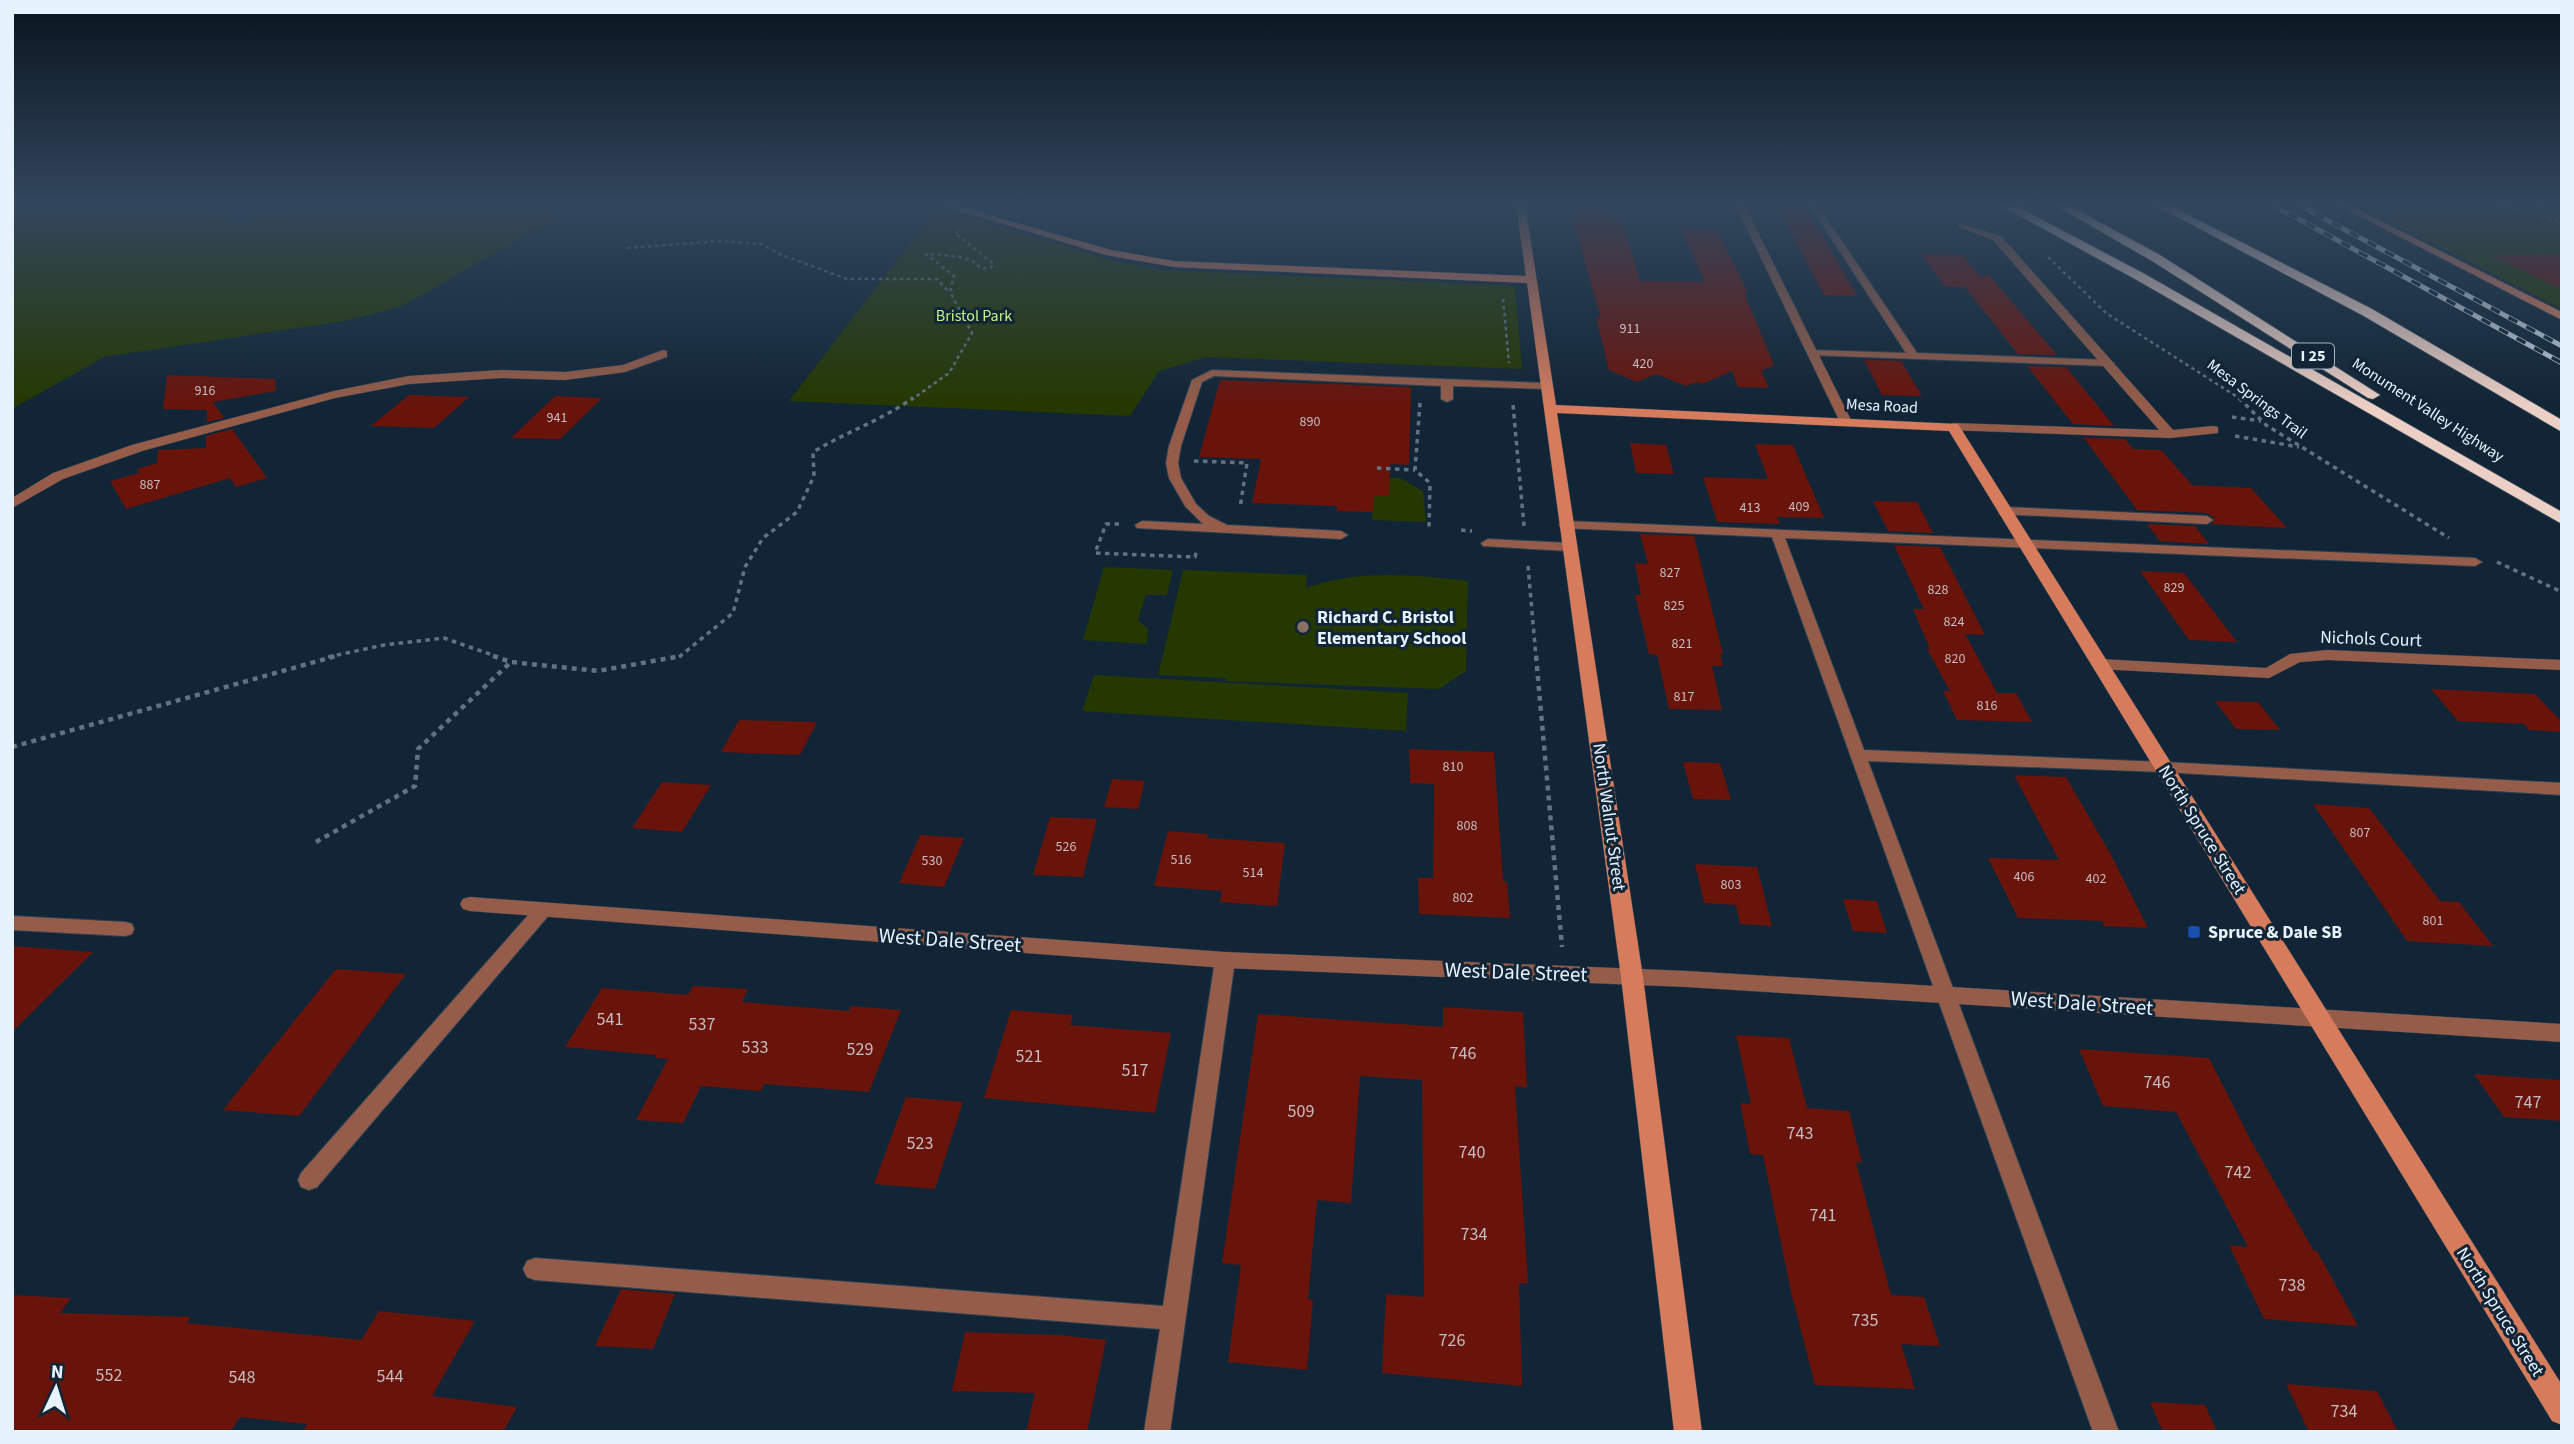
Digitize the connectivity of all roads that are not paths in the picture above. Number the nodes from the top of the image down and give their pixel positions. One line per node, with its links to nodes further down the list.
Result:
1 (1340, 271): 11 (main road)
2 (1532, 271): 11 (main road, North Walnut Street)
3 (1772, 271): 14 (street)
4 (1857, 271): 16 (lane)
5 (2027, 271): 17 (street)
6 (2129, 271): 29 (highway)
7 (2177, 271): 29 (highway, Monument Valley Highway / I 25)
8 (2289, 271): 12 (highway)
9 (2300, 271): 12 (highway)
10 (2472, 271): 13 (main road)
11 (1533, 280): 19 (main road, North Walnut Street)
12 (2367, 312): 24 (highway)
13 (2562, 317)
14 (1812, 353): 16 (lane); 22 (street)
15 (663, 354): 27 (street)
16 (1913, 356): 17 (lane)
17 (2109, 363): 26 (street)
18 (1447, 383): 19 (lane); 20 (lane); 33 (lane)
19 (1546, 386): 21 (main road, North Walnut Street)
20 (1447, 399)
21 (1550, 409): 22 (main road, Mesa Road); 31 (main road, North Walnut Street)
22 (1846, 422): 23 (main road, Mesa Road)
23 (1953, 426): 26 (street, Mesa Road); 28 (main road, North Spruce Street)
24 (2562, 427)
25 (2213, 430): 26 (street, Mesa Road)
26 (2170, 434)
27 (12, 504)
28 (2004, 511): 30 (lane); 37 (main road, North Spruce Street)
29 (2562, 518)
30 (2207, 520)
31 (1566, 524): 34 (lane); 38 (main road, North Walnut Street)
32 (1142, 525): 33 (lane)
33 (1224, 528): 35 (lane)
34 (1777, 533): 37 (lane); 42 (lane)
35 (1341, 535)
36 (1488, 543): 38 (lane)
37 (2024, 543): 39 (lane); 40 (main road, North Spruce Street)
38 (1569, 547): 50 (main road, North Walnut Street)
39 (2482, 560)
40 (2099, 664): 41 (street, Nichols Court); 43 (main road, North Spruce Street)
41 (2562, 665)
42 (1860, 755): 43 (lane); 51 (lane)
43 (2163, 767): 44 (lane); 52 (main road, North Spruce Street)
44 (2562, 789)
45 (470, 904): 46 (street, West Dale Street)
46 (542, 910): 49 (street, West Dale Street); 54 (lane)
47 (12, 923): 48 (lane)
48 (125, 929)
49 (1225, 960): 50 (street, West Dale Street); 56 (lane)
50 (1632, 976): 51 (street, West Dale Street); 59 (main road, North Walnut Street)
51 (1945, 994): 52 (street, West Dale Street); 60 (lane)
52 (2319, 1019): 53 (street, West Dale Street); 57 (main road, North Spruce Street)
53 (2562, 1032)
54 (309, 1180)
55 (535, 1269): 56 (lane)
56 (1173, 1318): 58 (lane)
57 (2562, 1411)
58 (1157, 1432)
59 (1688, 1432)
60 (2106, 1432)

